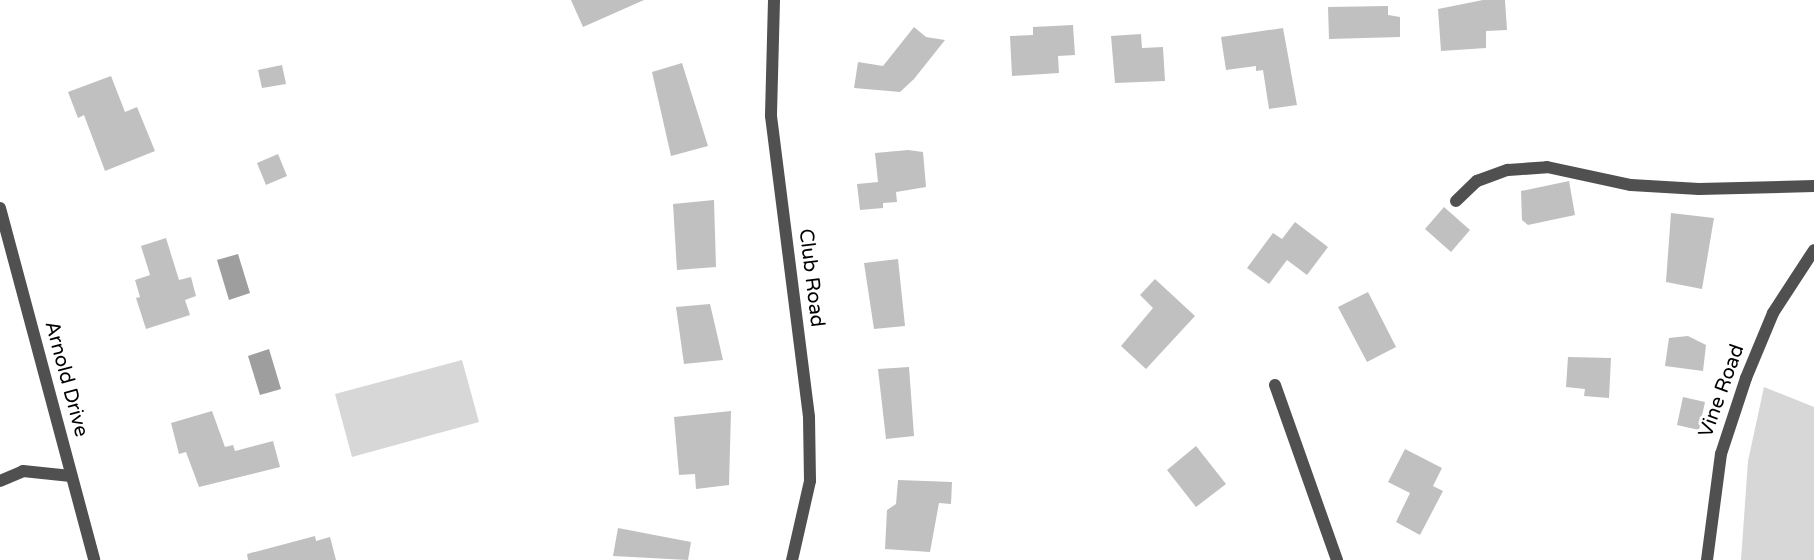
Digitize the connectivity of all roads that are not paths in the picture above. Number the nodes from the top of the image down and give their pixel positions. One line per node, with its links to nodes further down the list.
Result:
1 (778, 1): 10 (street, Club Road)
2 (1814, 186): 3 (street)
3 (1456, 201)
4 (0, 208): 7 (street, Arnold Drive)
5 (1814, 250): 12 (street, Vine Road)
6 (1275, 385): 11 (street)
7 (71, 476): 8 (street); 9 (street, Arnold Drive)
8 (0, 481)
9 (94, 560)
10 (792, 560)
11 (1337, 560)
12 (1707, 560)

